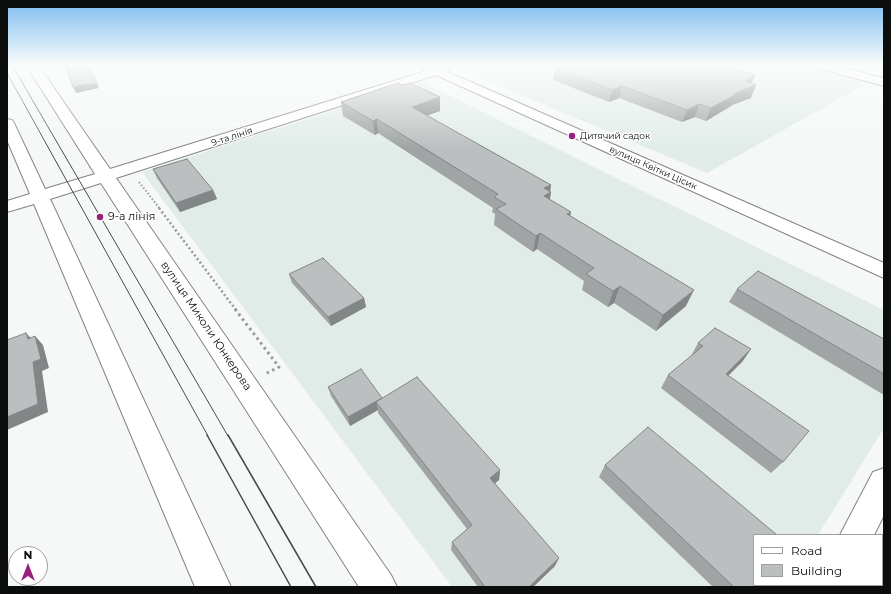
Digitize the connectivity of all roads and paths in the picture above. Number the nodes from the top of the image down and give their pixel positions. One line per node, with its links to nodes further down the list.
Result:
1 (50, 93): 6 (street, вулиця Миколи Юнкерова)
2 (357, 93): 5 (street, 9-та лінія)
3 (485, 93): 9 (street, вулиця Квітки Цісик)
4 (7, 123): 7 (street)
5 (130, 169): 6 (street, 9-та лінія); 10 (path)
6 (106, 177): 7 (street, 9-та лінія); 10 (street, вулиця Миколи Юнкерова)
7 (40, 197): 8 (street, 9-та лінія); 13 (street)
8 (7, 207)
9 (884, 271)
10 (245, 384): 14 (street, вулиця Миколи Юнкерова)
11 (884, 483): 12 (street)
12 (857, 534)
13 (213, 587)
14 (379, 587)

